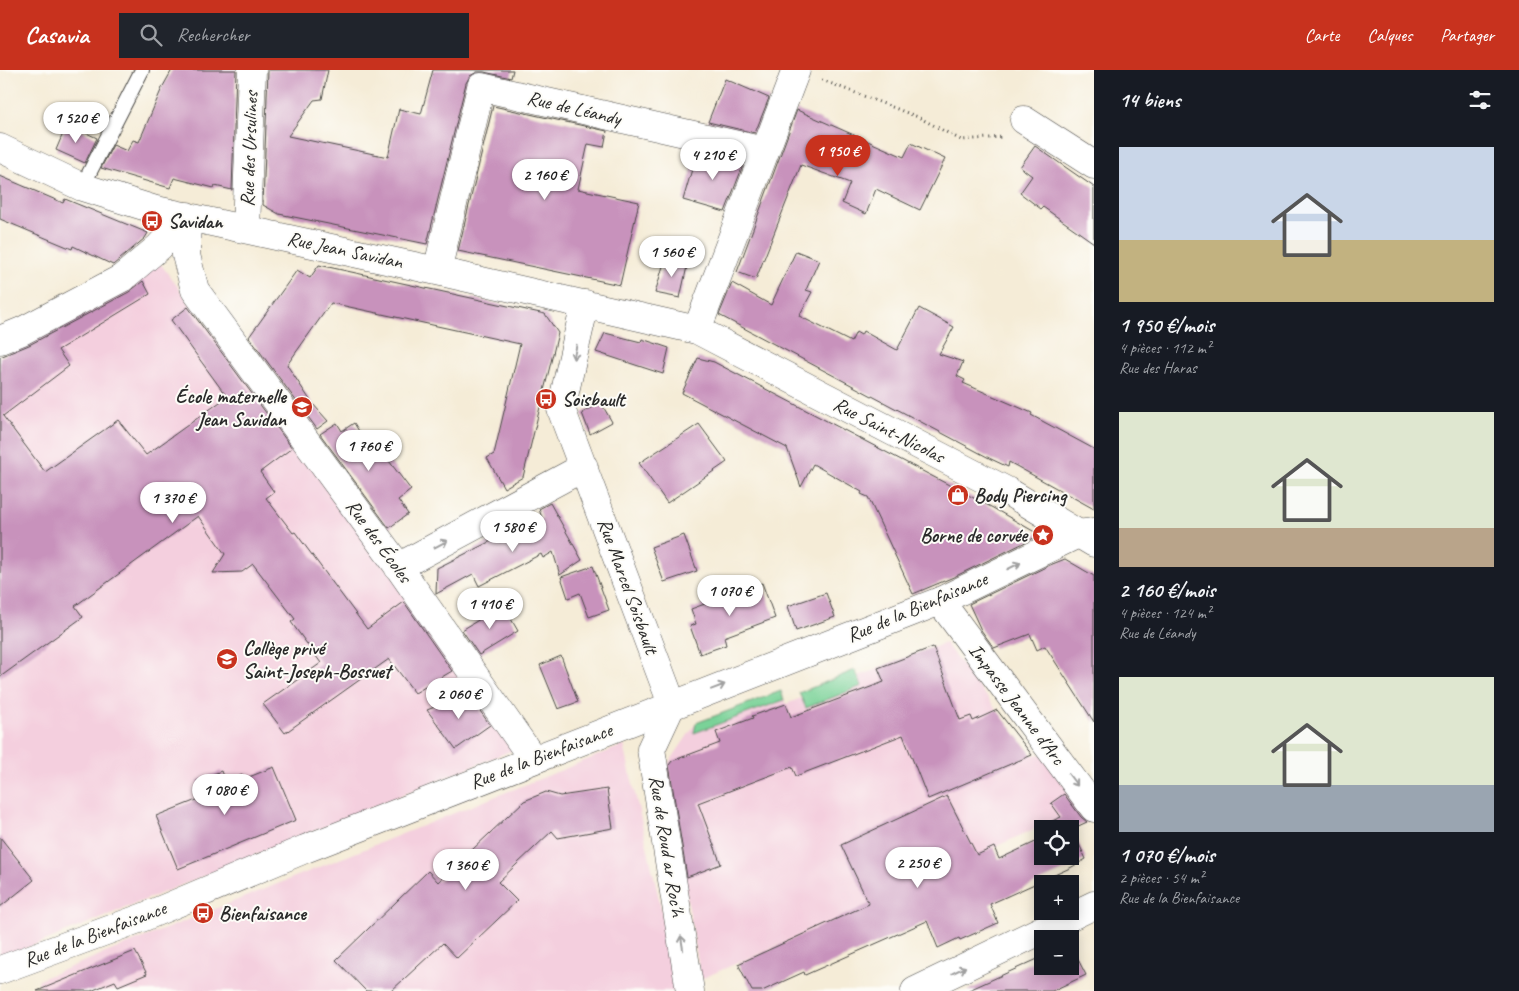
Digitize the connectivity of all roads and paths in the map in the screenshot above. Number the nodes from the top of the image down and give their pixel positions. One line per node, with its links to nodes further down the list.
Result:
1 (142, 70): 8 (lane)
2 (252, 70): 10 (street, Rue des Ursulines)
3 (796, 70): 4 (path); 6 (street)
4 (1035, 127): 7 (street)
5 (0, 148): 8 (street, Rue Jean Savidan)
6 (764, 151): 11 (street, Rue de Léandy); 13 (street)
7 (1094, 165)
8 (82, 187): 9 (street, Rue Jean Savidan)
9 (186, 216): 10 (street, Rue Jean Savidan); 14 (street); 17 (street, Rue des Écoles)
10 (246, 229): 11 (street, Rue Jean Savidan)
11 (437, 270): 12 (street, Rue Jean Savidan)
12 (585, 304): 13 (street, Rue Jean Savidan); 15 (street, Rue Marcel Soisbault, one-way to 15)
13 (697, 330): 16 (street, Rue Saint-Nicolas)
14 (0, 340)
15 (584, 467): 17 (street, one-way to 15); 19 (street, Rue Marcel Soisbault)
16 (1089, 537): 18 (street, Rue de la Bienfaisance, one-way to 16)
17 (398, 567): 20 (street, Rue des Écoles)
18 (940, 601): 19 (street, Rue de la Bienfaisance, one-way to 18); 21 (street, Impasse Jeanne d'Arc, one-way to 21)
19 (672, 704): 20 (street, Rue de la Bienfaisance); 24 (street, Rue de Roud ar Roc'h, one-way to 19)
20 (533, 759): 23 (street, Rue de la Bienfaisance)
21 (1094, 808)
22 (1094, 905): 25 (street, one-way to 22)
23 (0, 970)
24 (690, 991)
25 (915, 991)

